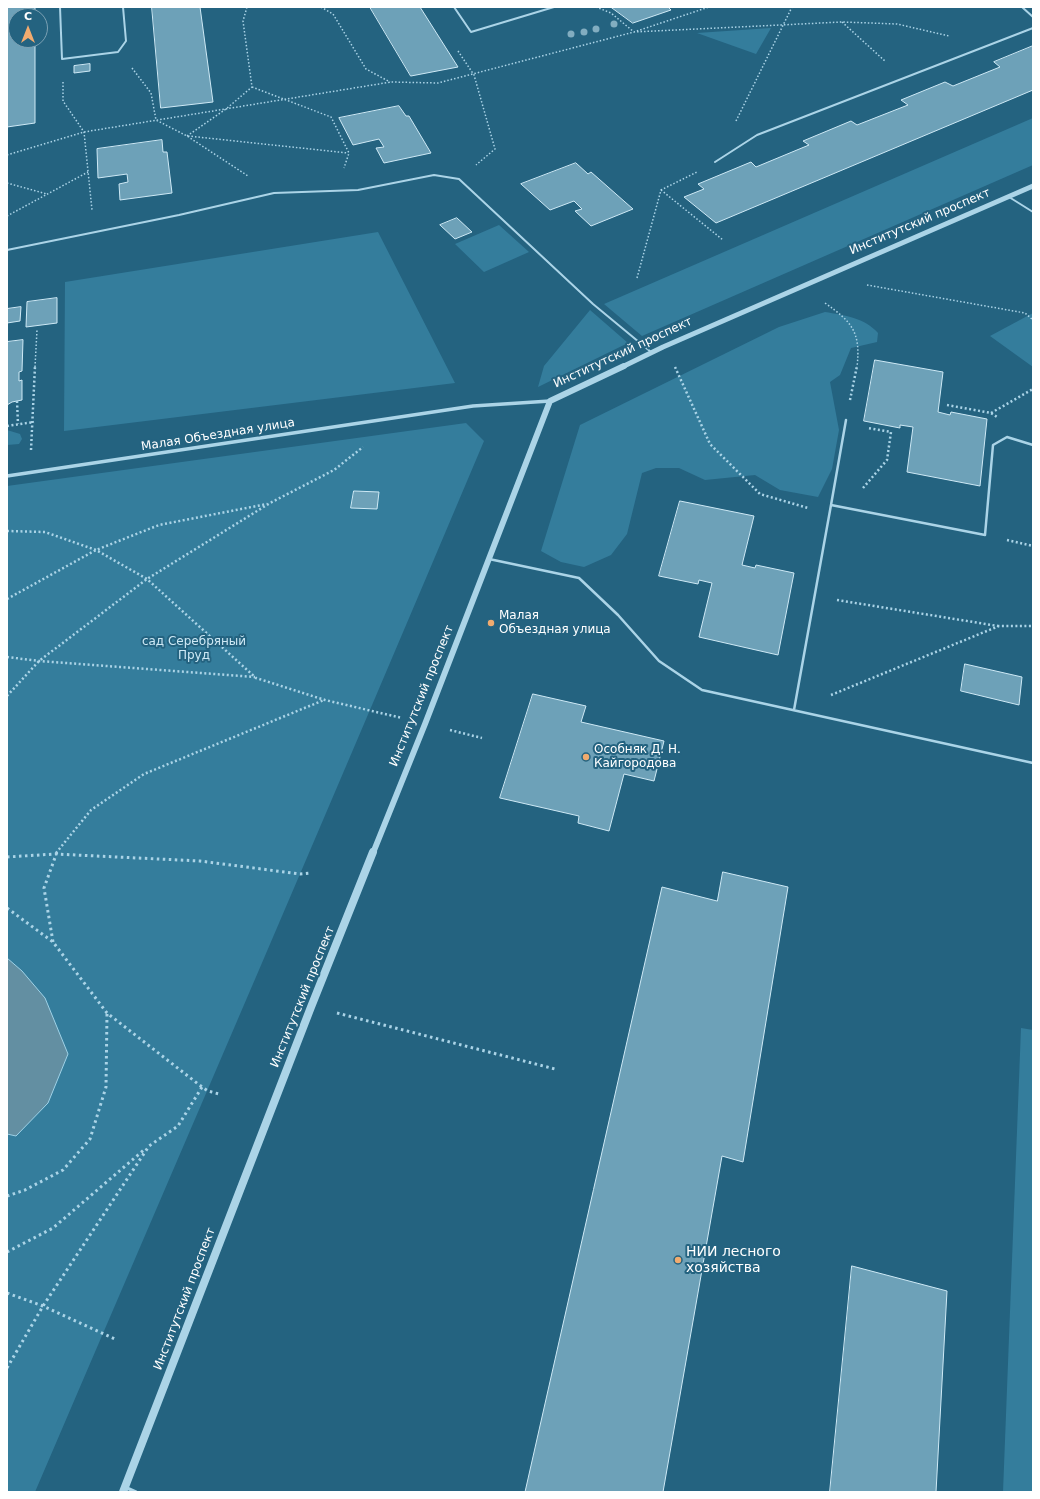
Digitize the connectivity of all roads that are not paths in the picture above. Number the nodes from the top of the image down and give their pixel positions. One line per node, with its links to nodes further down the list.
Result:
1 (60, 7): 2 (lane)
2 (123, 7)
3 (454, 7): 4 (lane)
4 (554, 7)
5 (1022, 7): 6 (lane)
6 (1033, 17)
7 (1033, 28): 8 (lane)
8 (715, 162)
9 (1033, 186): 10 (street, Институтский проспект)
10 (1009, 197): 11 (lane); 13 (street, Институтский проспект)
11 (1033, 212)
12 (7, 250): 13 (lane)
13 (651, 352): 14 (street, Институтский проспект)
14 (550, 401): 17 (street, Малая Объездная улица); 19 (street, Институтский проспект)
15 (846, 420): 18 (lane)
16 (1033, 446): 18 (lane)
17 (7, 476)
18 (831, 505): 20 (lane)
19 (489, 559): 20 (lane); 22 (street, Институтский проспект)
20 (794, 710): 21 (lane)
21 (1033, 763)
22 (124, 1490): 23 (lane)
23 (136, 1492)

